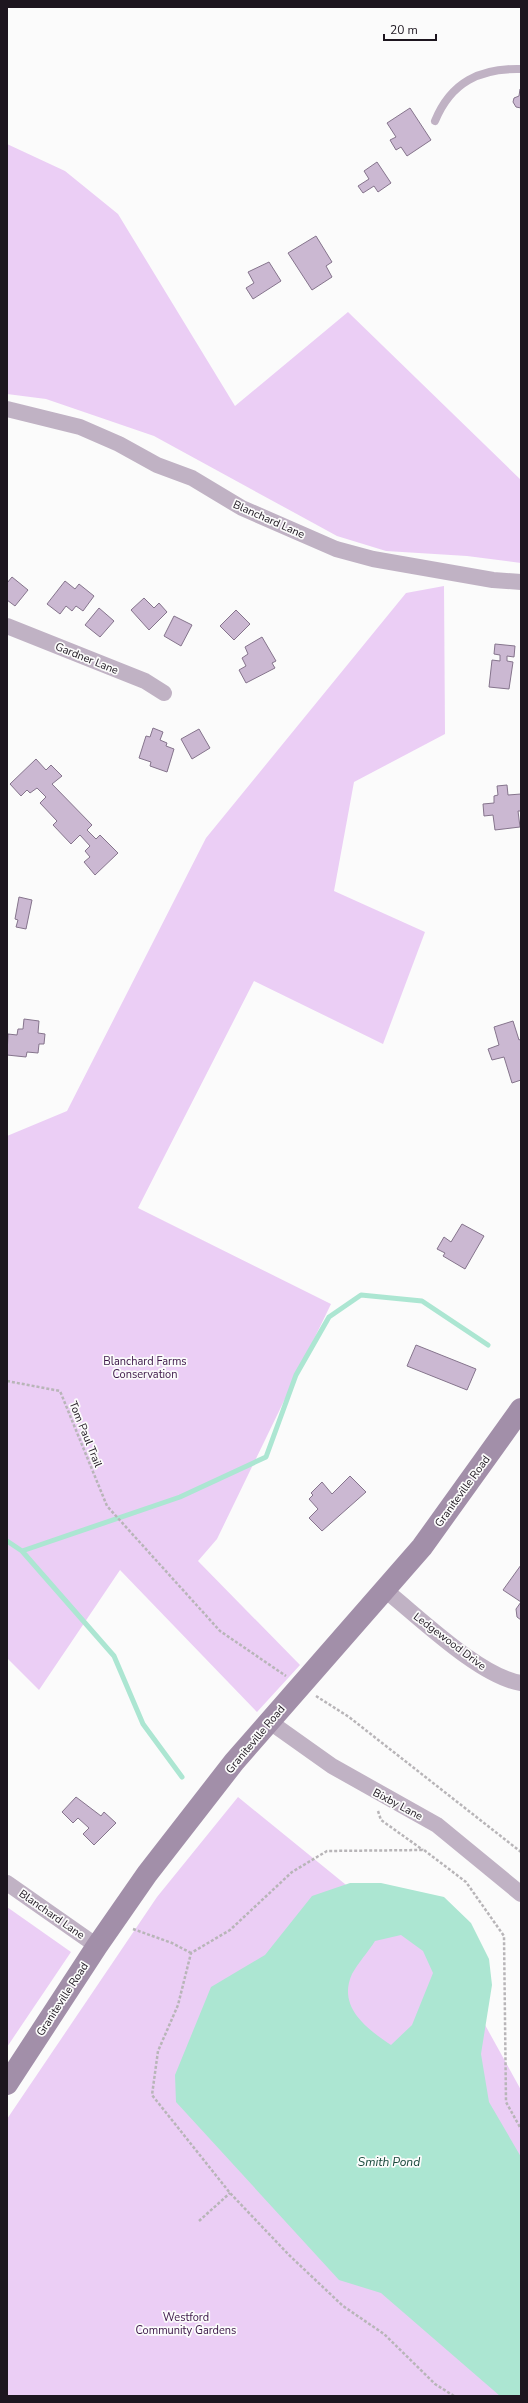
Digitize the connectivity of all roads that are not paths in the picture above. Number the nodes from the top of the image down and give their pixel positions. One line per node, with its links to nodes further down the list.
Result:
1 (521, 69): 2 (lane)
2 (435, 121)
3 (7, 409): 4 (street, Blanchard Lane)
4 (521, 582)
5 (7, 626): 6 (street, Gardner Lane)
6 (164, 693)
7 (521, 1409): 8 (main road, Graniteville Road)
8 (385, 1590): 9 (street, Ledgewood Drive); 10 (main road, Graniteville Road)
9 (521, 1683)
10 (270, 1722): 12 (street, Bixby Lane); 13 (main road, Graniteville Road)
11 (7, 1883): 13 (street, Blanchard Lane)
12 (521, 1894)
13 (97, 1946): 14 (main road, Graniteville Road)
14 (7, 2084)

